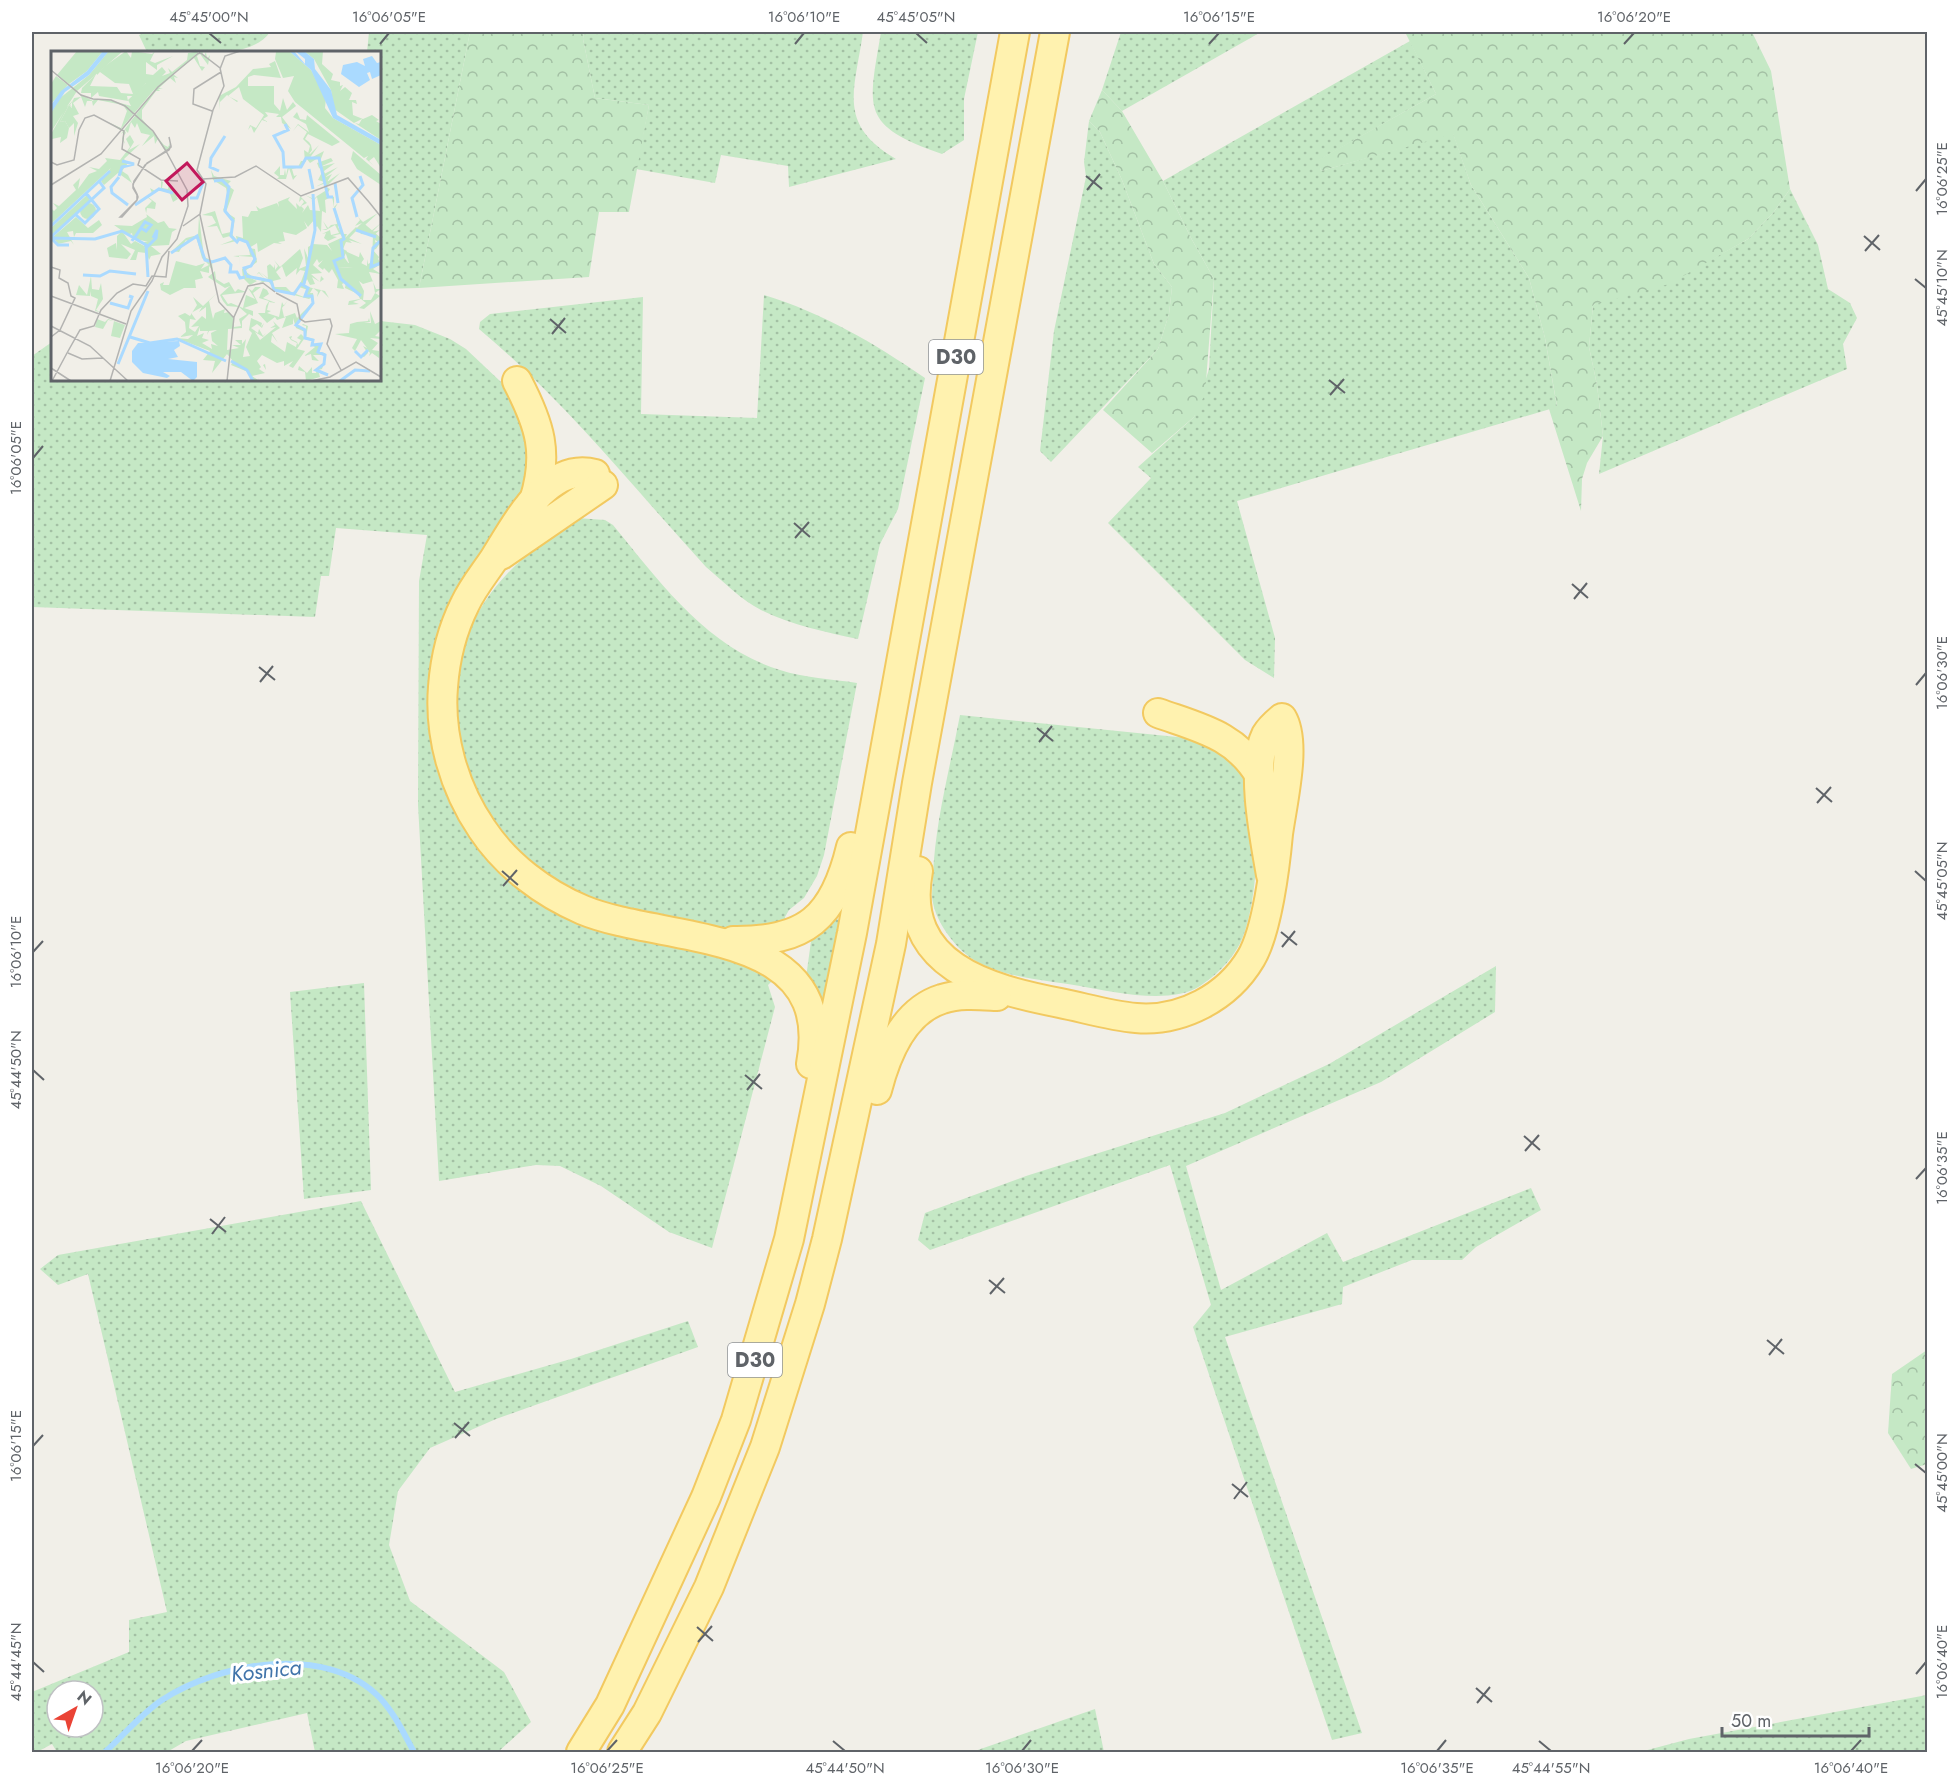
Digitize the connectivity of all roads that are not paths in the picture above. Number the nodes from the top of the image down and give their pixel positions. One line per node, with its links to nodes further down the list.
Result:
1 (1015, 32): 9 (main road, D30)
2 (1054, 32): 8 (main road, D30)
3 (517, 381): 4 (main road)
4 (534, 501): 5 (main road); 5 (main road)
5 (494, 559): 11 (main road)
6 (1158, 713): 7 (main road)
7 (1260, 776): 10 (main road); 10 (main road)
8 (918, 783): 12 (main road); 14 (main road, D30)
9 (878, 789): 11 (main road); 13 (main road, D30)
10 (1271, 875): 12 (main road)
11 (722, 941): 13 (main road)
12 (1022, 996): 14 (main road)
13 (810, 1144): 15 (main road, D30)
14 (844, 1162): 16 (main road, D30)
15 (581, 1752)
16 (622, 1752)

